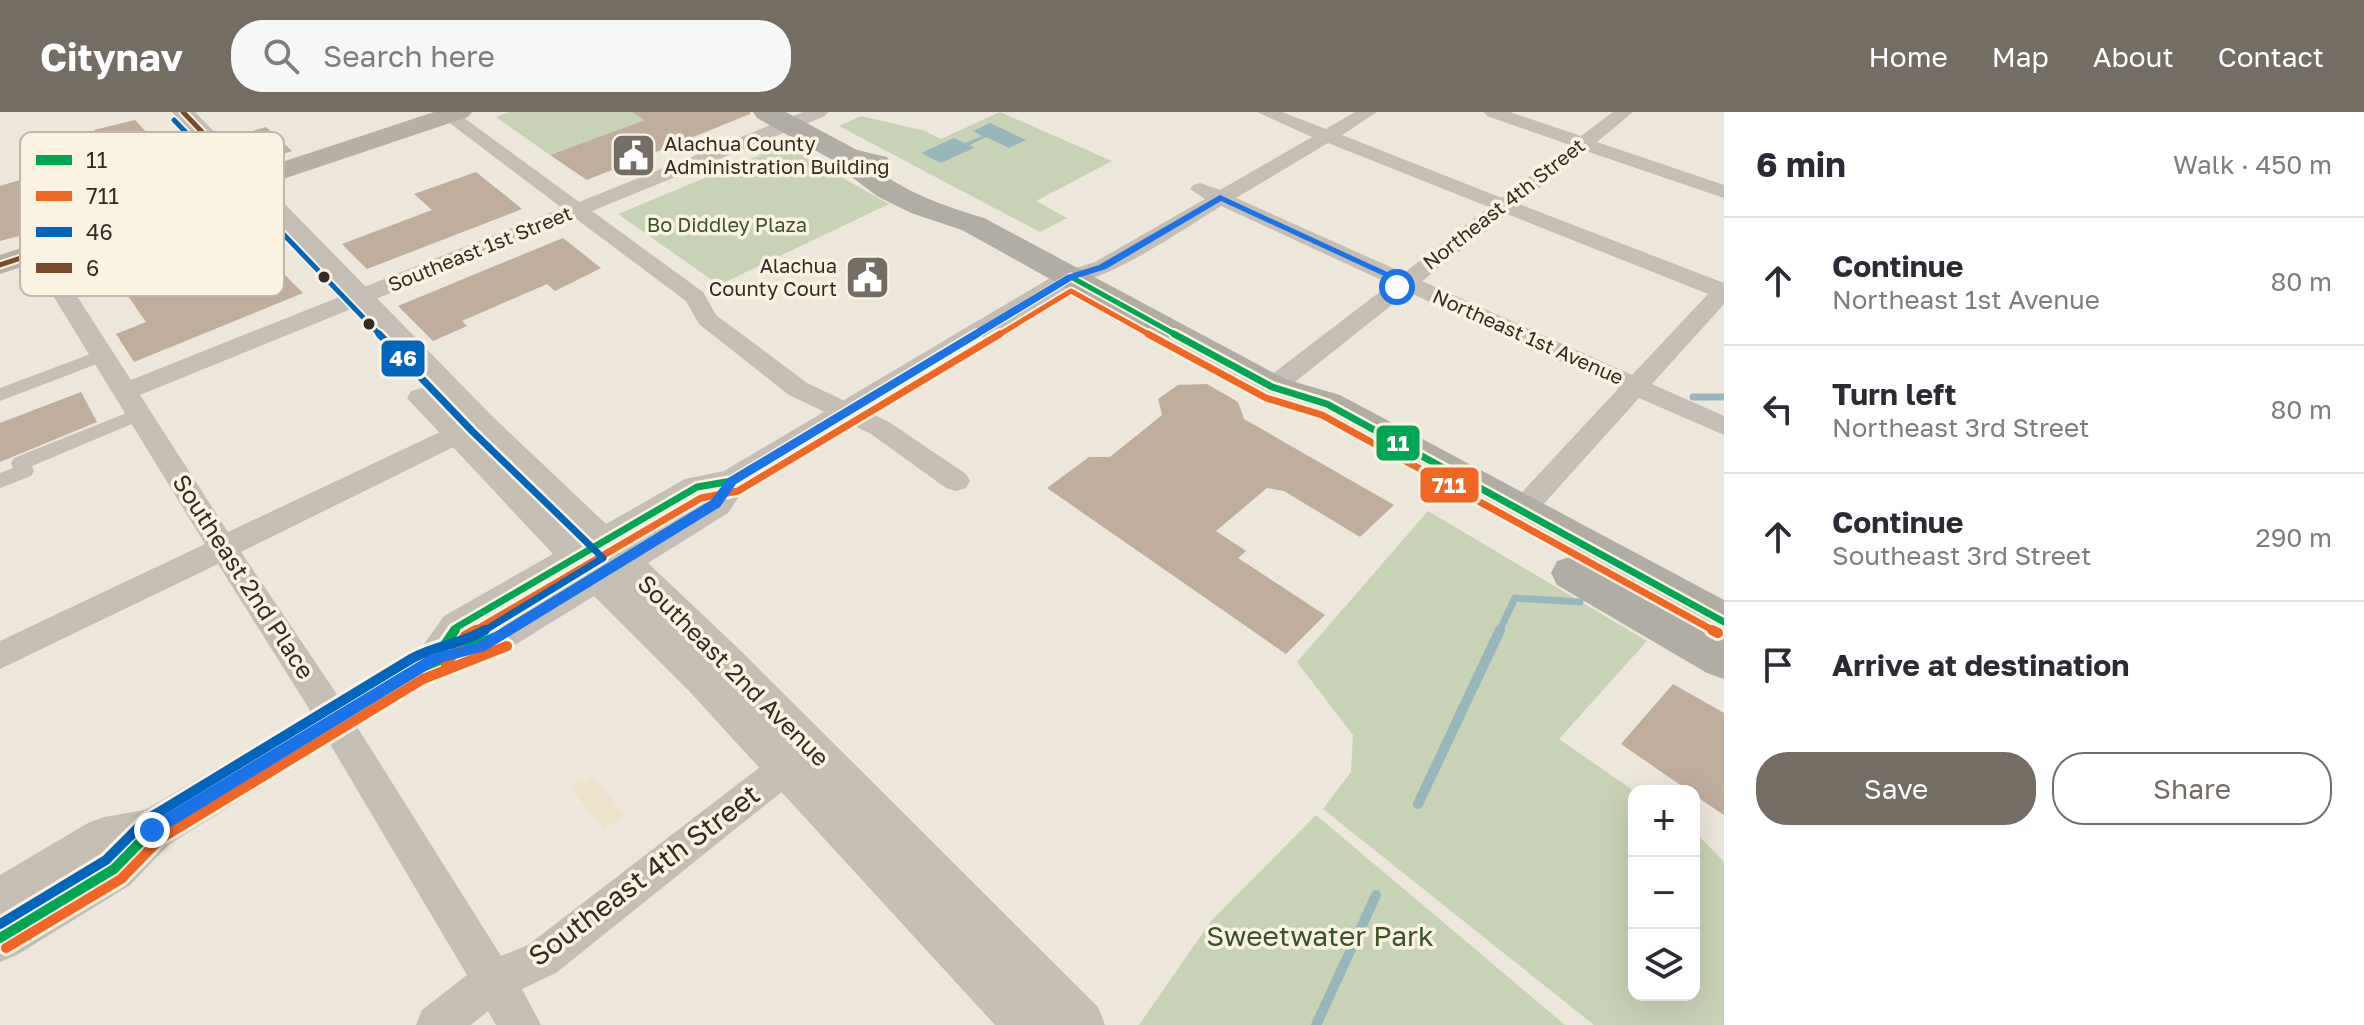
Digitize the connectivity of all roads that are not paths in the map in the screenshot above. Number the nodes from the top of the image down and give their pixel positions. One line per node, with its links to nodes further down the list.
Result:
1 (157, 112): 11 (street)
2 (183, 112): 12 (street)
3 (819, 112): 10 (street, Southeast 1st Street)
4 (1246, 112): 13 (street)
5 (1266, 112): 13 (street)
6 (1368, 112): 13 (street)
7 (1493, 112): 14 (street)
8 (1624, 112): 14 (street, Northeast 4th Street)
9 (451, 113): 15 (main road); 19 (street)
10 (777, 118): 19 (street, Southeast 1st Street); 23 (main road)
11 (180, 132)
12 (199, 132)
13 (1318, 136): 17 (street); 18 (street)
14 (1583, 143): 16 (street); 18 (street, Northeast 4th Street)
15 (284, 170)
16 (1724, 192)
17 (1210, 194): 23 (street); 24 (street, Northeast 1st Avenue)
18 (1503, 206): 24 (street, Northeast 4th Street); 25 (street)
19 (576, 210): 27 (street, Southeast 1st Street); 33 (street)
20 (284, 233): 27 (street)
21 (20, 259): 22 (main road)
22 (0, 265)
23 (1071, 277): 30 (main road); 33 (street)
24 (1404, 282): 29 (street, Northeast 1st Avenue); 30 (street, Northeast 4th Street)
25 (1723, 291): 29 (street)
26 (66, 296): 28 (street, Southeast 2nd Place)
27 (348, 302): 32 (street, Southeast 1st Street); 35 (street)
28 (104, 355): 31 (street); 32 (street, Southeast 2nd Place)
29 (1634, 385): 34 (street, Northeast 1st Avenue); 38 (street)
30 (1272, 387): 38 (main road); 41 (main road)
31 (0, 395)
32 (133, 402): 36 (street); 39 (street, Southeast 2nd Place)
33 (847, 413): 37 (street); 40 (street)
34 (1724, 426)
35 (469, 429): 39 (street); 40 (street, Southeast 2nd Avenue)
36 (0, 481)
37 (956, 481)
38 (1522, 510): 41 (main road)
39 (223, 548): 42 (street); 43 (street, Southeast 2nd Place)
40 (600, 558): 43 (street); 44 (street, Southeast 2nd Avenue)
41 (1717, 630)
42 (0, 656)
43 (334, 720): 45 (street); 48 (street, Southeast 2nd Place)
44 (798, 758): 48 (street, Southeast 4th Street); 49 (street, Southeast 2nd Avenue)
45 (152, 830): 46 (street); 47 (street)
46 (0, 901)
47 (0, 938)
48 (493, 981): 50 (street, Southeast 4th Street); 51 (street, Southeast 2nd Place)
49 (1017, 991): 52 (street, Southeast 2nd Avenue)
50 (437, 1025)
51 (520, 1025)
52 (1080, 1025)

